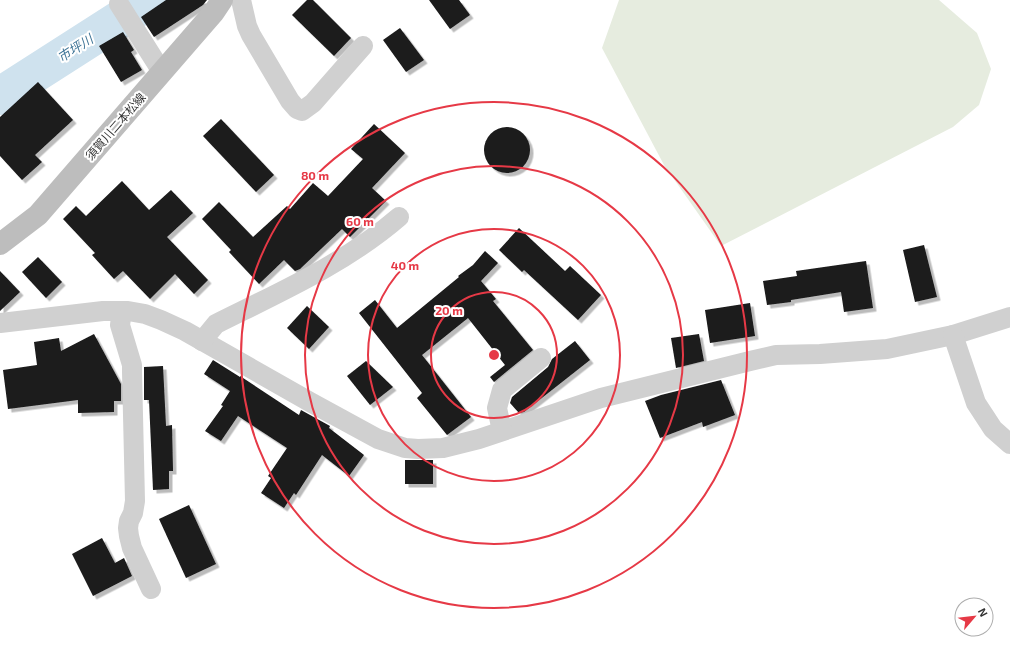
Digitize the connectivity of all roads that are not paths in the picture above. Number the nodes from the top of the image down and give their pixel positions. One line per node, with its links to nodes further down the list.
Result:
1 (222, 0): 5 (main road, 須賀川二本松線)
2 (241, 0): 4 (street)
3 (119, 4): 5 (street)
4 (363, 46)
5 (162, 72): 7 (main road, 須賀川二本松線)
6 (399, 217): 12 (street)
7 (0, 243)
8 (122, 311): 10 (street); 12 (street); 16 (street)
9 (1010, 316): 11 (street)
10 (0, 323)
11 (953, 335): 14 (street); 15 (street)
12 (202, 341): 14 (street)
13 (541, 358): 14 (street)
14 (502, 431)
15 (1010, 444)
16 (151, 589)

